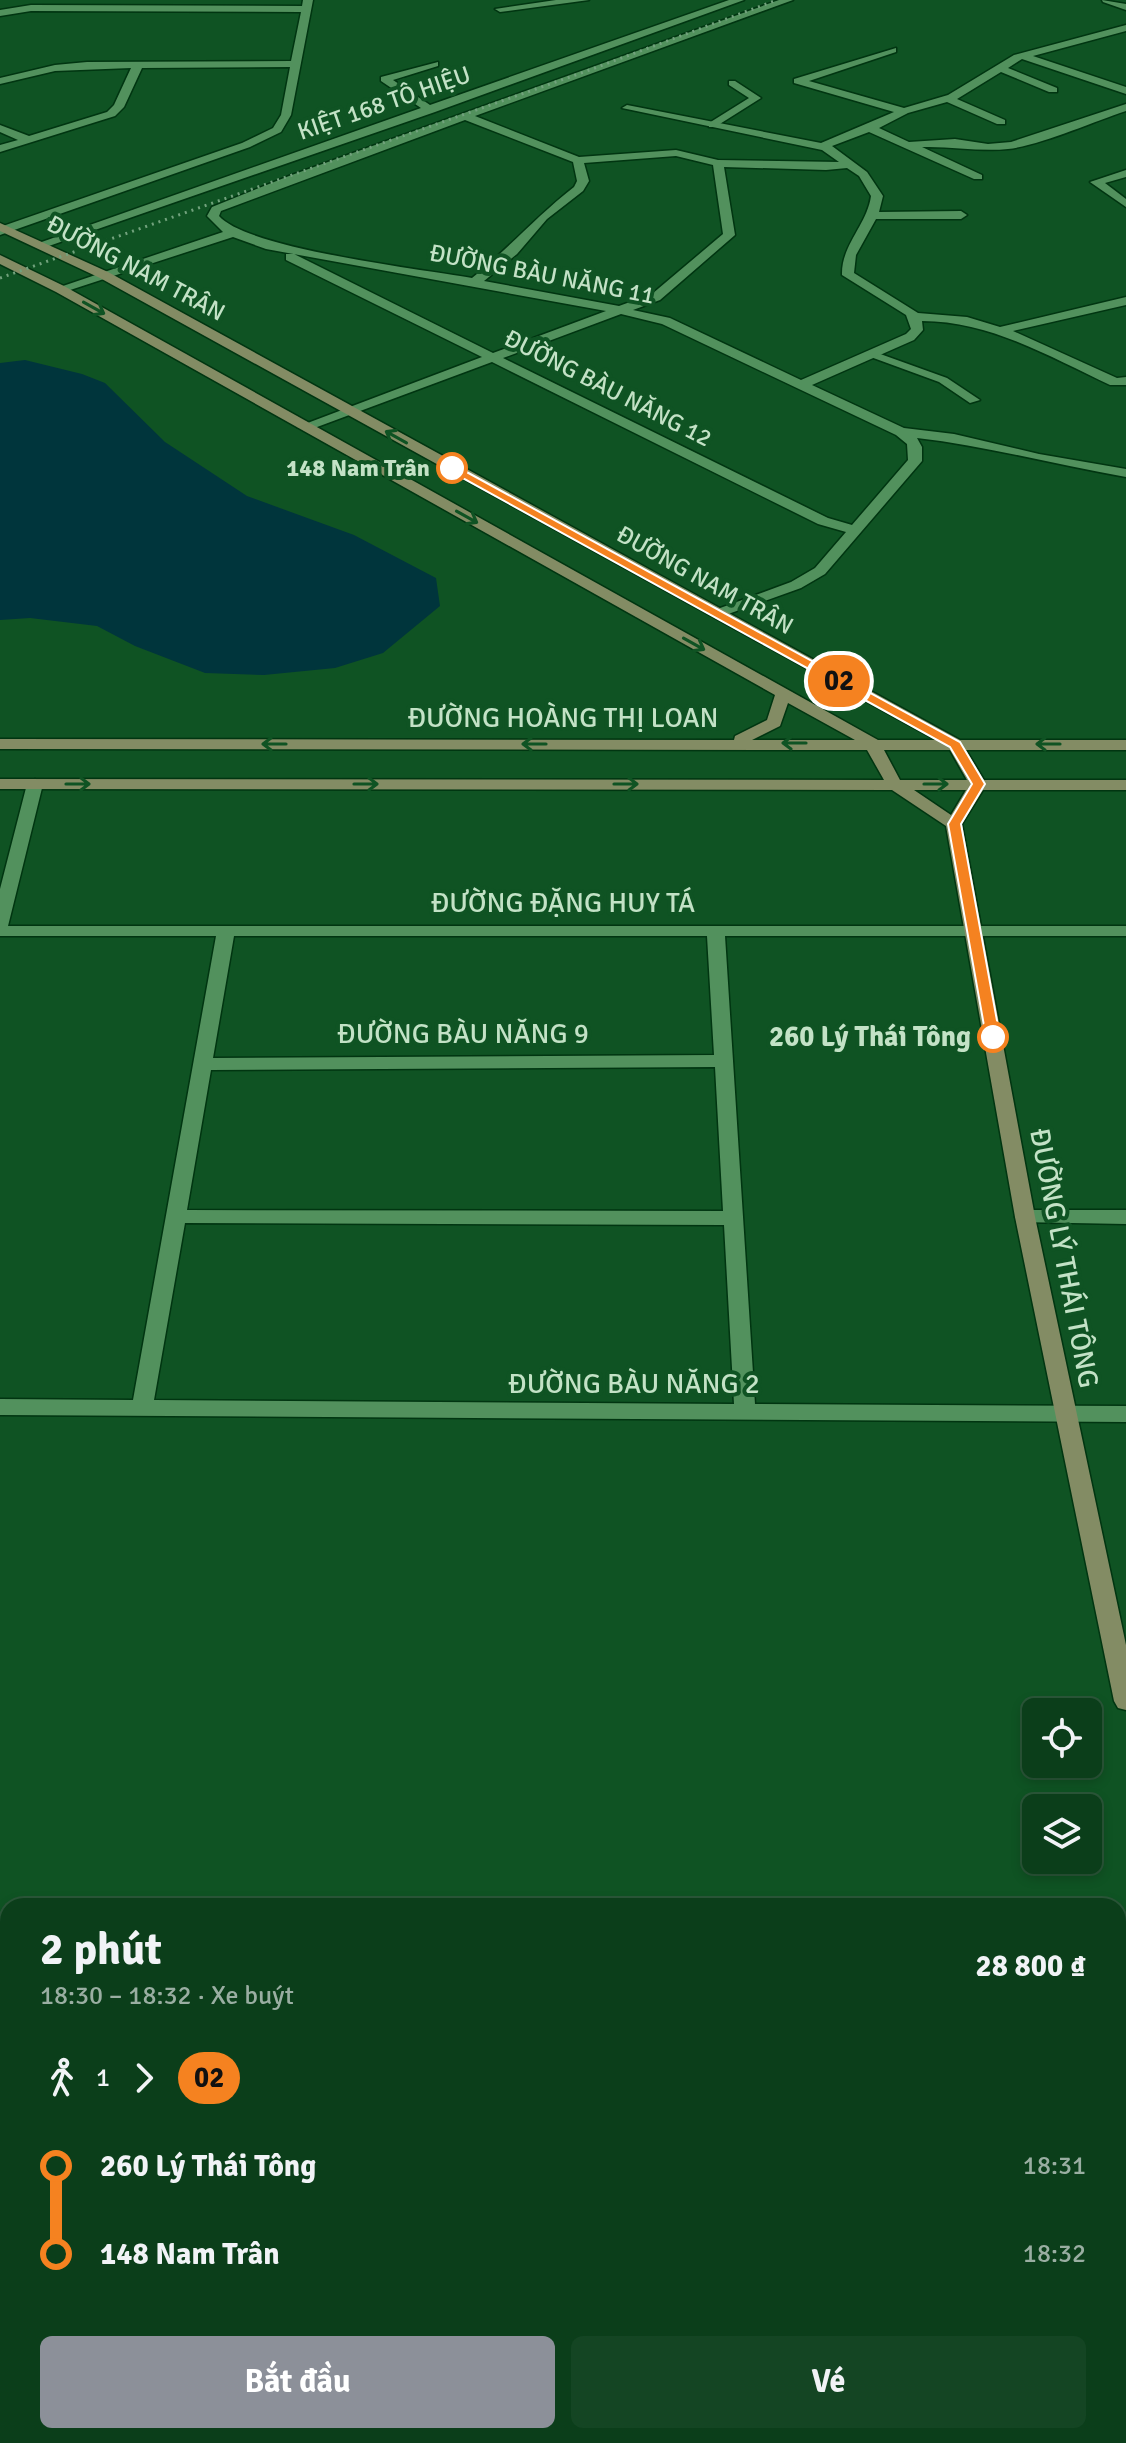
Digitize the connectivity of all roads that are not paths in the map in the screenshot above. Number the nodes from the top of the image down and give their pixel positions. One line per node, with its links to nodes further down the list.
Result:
1 (584, 0): 7 (street)
2 (736, 0): 24 (street, KIỆT 168 TÔ HIỆU)
3 (788, 0): 26 (street)
4 (1107, 0): 8 (street)
5 (307, 4): 9 (street); 13 (street)
6 (0, 5): 9 (street)
7 (499, 7)
8 (1126, 7)
9 (6, 11)
10 (1126, 28): 12 (street)
11 (892, 50): 25 (street)
12 (1023, 56): 16 (street); 20 (street)
13 (296, 64): 15 (street); 44 (street)
14 (434, 64): 24 (street)
15 (138, 65): 17 (street); 31 (street)
16 (1000, 68): 19 (street); 21 (street)
17 (0, 81)
18 (732, 83): 28 (lane)
19 (1053, 90)
20 (1126, 91)
21 (949, 99): 25 (street); 27 (street)
22 (1126, 107): 32 (street)
23 (627, 108): 28 (street)
24 (431, 110): 46 (street, KIỆT 168 TÔ HIỆU)
25 (904, 111): 30 (street)
26 (467, 117): 36 (street); 45 (street)
27 (1001, 122)
28 (712, 125): 33 (street); 35 (street)
29 (0, 128): 31 (street)
30 (870, 128): 32 (street); 33 (street)
31 (28, 140): 34 (street)
32 (908, 145): 40 (street)
33 (826, 147): 38 (street)
34 (0, 149)
35 (682, 154): 36 (street); 37 (street)
36 (578, 160): 52 (street)
37 (718, 163): 38 (street); 55 (street)
38 (849, 164): 43 (street)
39 (1126, 173): 41 (street)
40 (978, 177)
41 (1126, 204)
42 (961, 215): 43 (street)
43 (872, 216): 56 (street)
44 (1, 229): 46 (street, ĐƯỜNG NAM TRÂN)
45 (235, 232): 47 (street, ĐƯỜNG BÀU NĂNG 11); 50 (street)
46 (42, 244): 50 (street, ĐƯỜNG NAM TRÂN)
47 (266, 245): 49 (street, ĐƯỜNG BÀU NĂNG 11); 51 (street, ĐƯỜNG BÀU NĂNG 12)
48 (0, 259): 53 (street, ĐƯỜNG NAM TRÂN)
49 (378, 265): 51 (street); 52 (street, ĐƯỜNG BÀU NĂNG 11)
50 (104, 275): 53 (street); 63 (street, ĐƯỜNG NAM TRÂN)
51 (342, 282): 59 (street, ĐƯỜNG BÀU NĂNG 12)
52 (474, 283): 55 (street, ĐƯỜNG BÀU NĂNG 11)
53 (60, 289): 64 (street, ĐƯỜNG NAM TRÂN, one-way to 64)
54 (1126, 301): 57 (street)
55 (625, 311): 59 (street); 61 (street, ĐƯỜNG BÀU NĂNG 11)
56 (915, 317): 57 (street); 58 (street)
57 (998, 331): 60 (street)
58 (872, 354): 61 (street); 62 (lane)
59 (496, 357): 63 (street); 67 (street, ĐƯỜNG BÀU NĂNG 12)
60 (1126, 381)
61 (801, 385): 65 (street, ĐƯỜNG BÀU NĂNG 11)
62 (974, 400)
63 (349, 411): 64 (street); 68 (street, ĐƯỜNG NAM TRÂN, one-way to 63)
64 (304, 427): 69 (street, ĐƯỜNG NAM TRÂN, one-way to 69)
65 (901, 432): 66 (street, ĐƯỜNG BÀU NĂNG 11); 67 (street)
66 (1126, 473)
67 (855, 530): 68 (street)
68 (717, 614): 73 (street, ĐƯỜNG NAM TRÂN)
69 (783, 694): 70 (street, ĐƯỜNG NAM TRÂN); 72 (street)
70 (872, 743): 72 (street, ĐƯỜNG HOÀNG THỊ LOAN, one-way to 72); 73 (street, ĐƯỜNG HOÀNG THỊ LOAN); 77 (street)
71 (0, 744): 72 (street, ĐƯỜNG HOÀNG THỊ LOAN, one-way to 71)
72 (728, 744)
73 (955, 744): 74 (street, ĐƯỜNG HOÀNG THỊ LOAN, one-way to 73); 78 (street)
74 (1126, 745)
75 (0, 784): 76 (street)
76 (35, 784): 77 (street, one-way to 77); 81 (street)
77 (894, 784): 78 (street, one-way to 78); 80 (street)
78 (978, 784): 79 (street); 80 (street)
79 (1126, 785)
80 (954, 824): 82 (street, ĐƯỜNG LÝ THÁI TÔNG)
81 (0, 924)
82 (974, 930): 85 (street, ĐƯỜNG ĐẶNG HUY TÁ); 86 (street, ĐƯỜNG ĐẶNG HUY TÁ); 90 (street, ĐƯỜNG LÝ THÁI TÔNG)
83 (0, 931): 84 (street, ĐƯỜNG ĐẶNG HUY TÁ)
84 (226, 931): 85 (street, ĐƯỜNG ĐẶNG HUY TÁ); 88 (street)
85 (716, 931): 87 (street)
86 (1126, 931)
87 (724, 1061): 88 (street, ĐƯỜNG BÀU NĂNG 9); 92 (street)
88 (203, 1064): 89 (street)
89 (176, 1216): 92 (street); 94 (street)
90 (1025, 1217): 91 (street); 96 (street, ĐƯỜNG LÝ THÁI TÔNG)
91 (1126, 1217)
92 (733, 1218): 95 (street)
93 (0, 1407): 94 (street, ĐƯỜNG BÀU NĂNG 2)
94 (142, 1409): 95 (street, ĐƯỜNG BÀU NĂNG 2)
95 (745, 1412): 96 (street, ĐƯỜNG BÀU NĂNG 2)
96 (1067, 1414): 97 (street, ĐƯỜNG BÀU NĂNG 2); 98 (street, ĐƯỜNG LÝ THÁI TÔNG)
97 (1126, 1414)
98 (1118, 1627): 99 (street, ĐƯỜNG LÝ THÁI TÔNG)
99 (1126, 1701)

